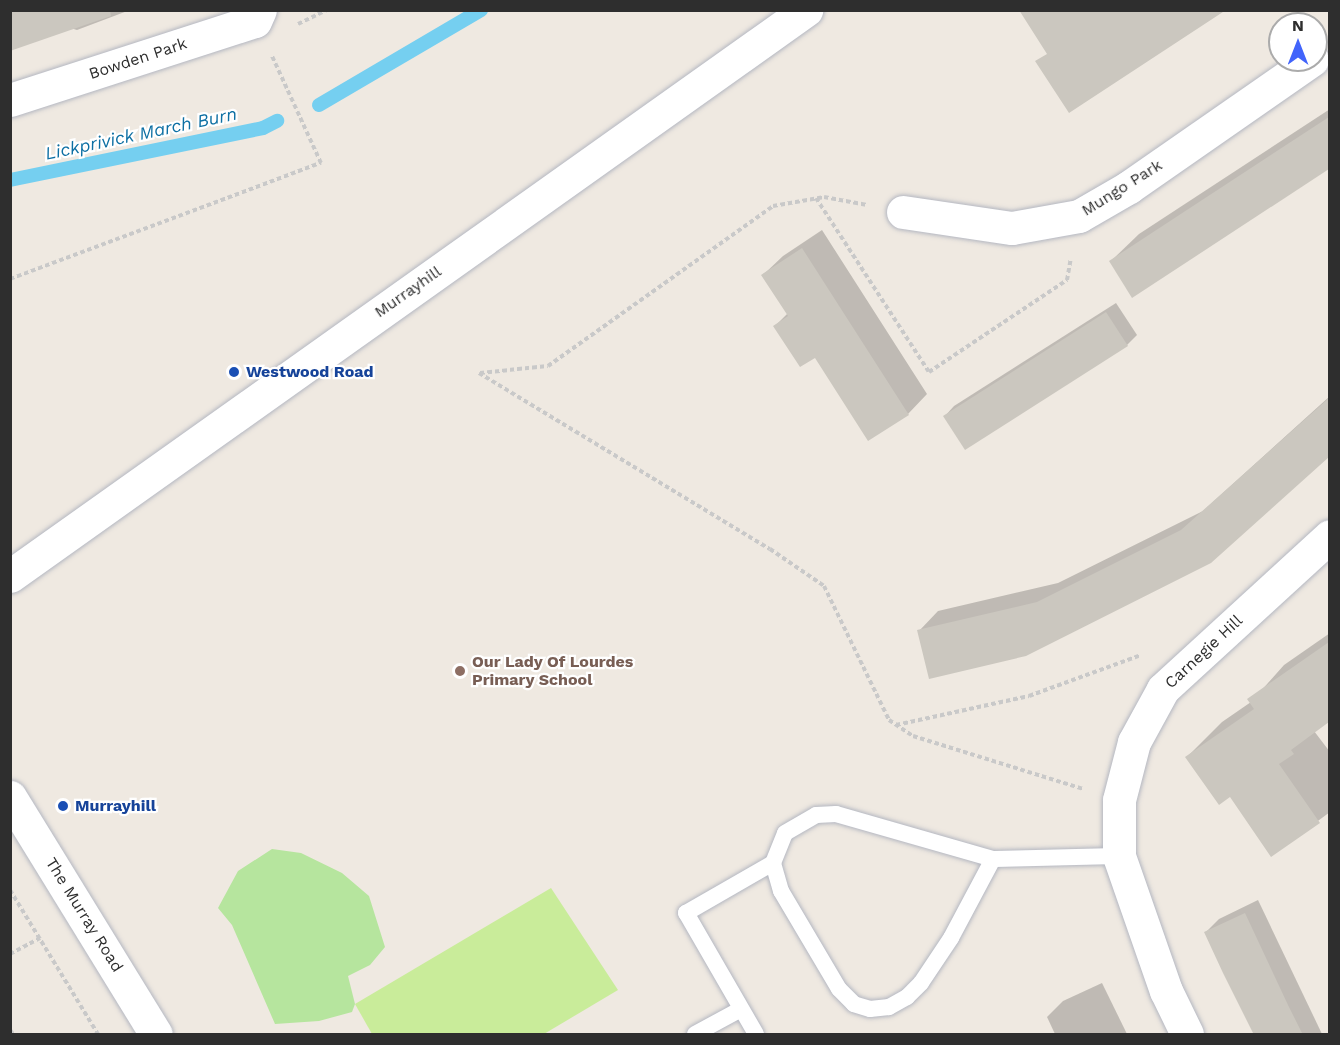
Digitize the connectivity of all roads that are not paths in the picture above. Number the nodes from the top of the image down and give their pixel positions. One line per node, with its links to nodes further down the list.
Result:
1 (806, 10): 7 (street, Murrayhill)
2 (258, 16): 4 (street, Bowden Park)
3 (1295, 72): 5 (street, Mungo Park)
4 (10, 100)
5 (903, 212)
6 (1329, 536): 9 (street, Carnegie Hill)
7 (10, 576)
8 (10, 797): 13 (street, The Murray Road)
9 (1119, 856): 10 (lane); 16 (street, Carnegie Hill)
10 (993, 859): 11 (lane); 11 (lane)
11 (773, 863): 12 (lane)
12 (741, 1009): 14 (lane); 15 (lane)
13 (156, 1035)
14 (695, 1035)
15 (756, 1035)
16 (1187, 1035)

